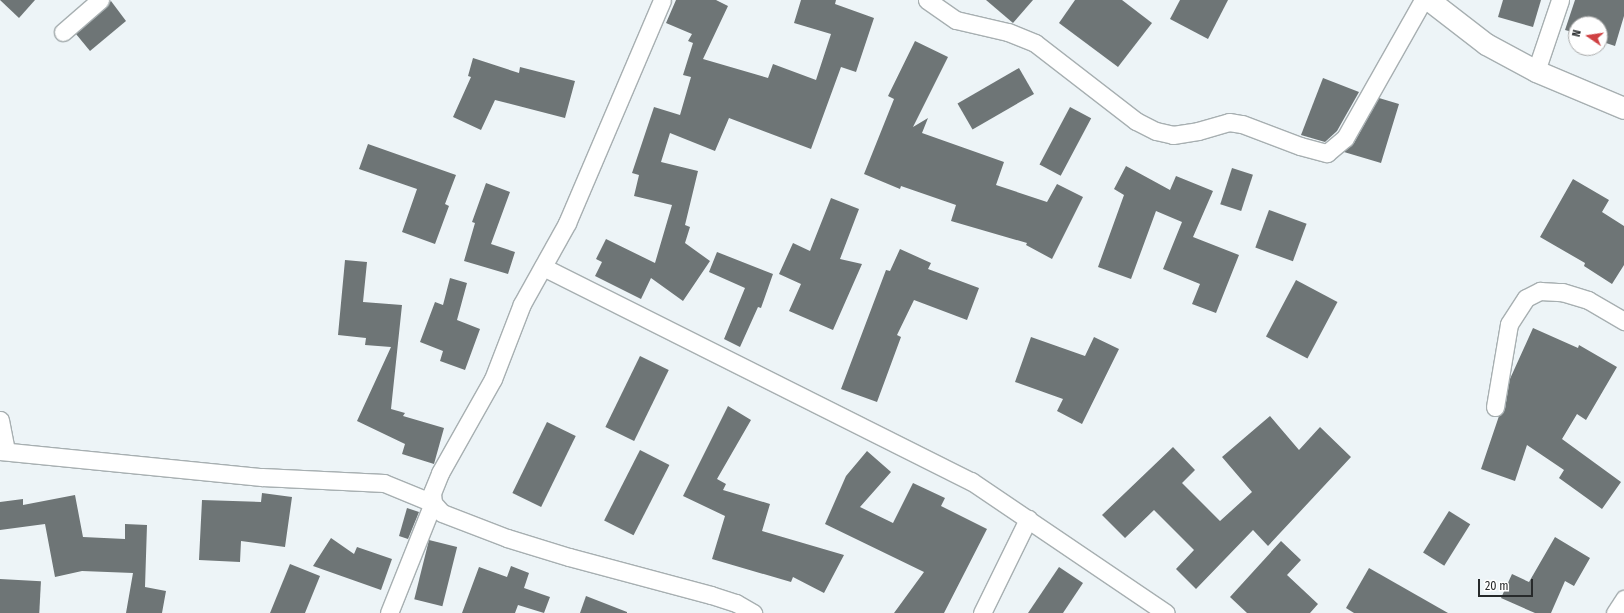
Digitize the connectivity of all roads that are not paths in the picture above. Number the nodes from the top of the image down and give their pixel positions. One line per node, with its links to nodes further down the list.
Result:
1 (100, 0): 7 (street)
2 (662, 0): 10 (street)
3 (927, 0): 4 (street)
4 (1423, 0)
5 (1429, 0): 8 (street)
6 (1560, 0): 8 (street)
7 (63, 32)
8 (1536, 71): 9 (street)
9 (1624, 108)
10 (543, 267): 15 (street); 16 (street)
11 (1624, 321): 12 (street)
12 (1495, 407)
13 (0, 420): 14 (street)
14 (3, 450): 15 (street)
15 (433, 503): 18 (street); 19 (street)
16 (1028, 519): 20 (street); 21 (street)
17 (1624, 599): 22 (street)
18 (389, 613)
19 (753, 613)
20 (982, 613)
21 (1166, 613)
22 (1615, 613)

